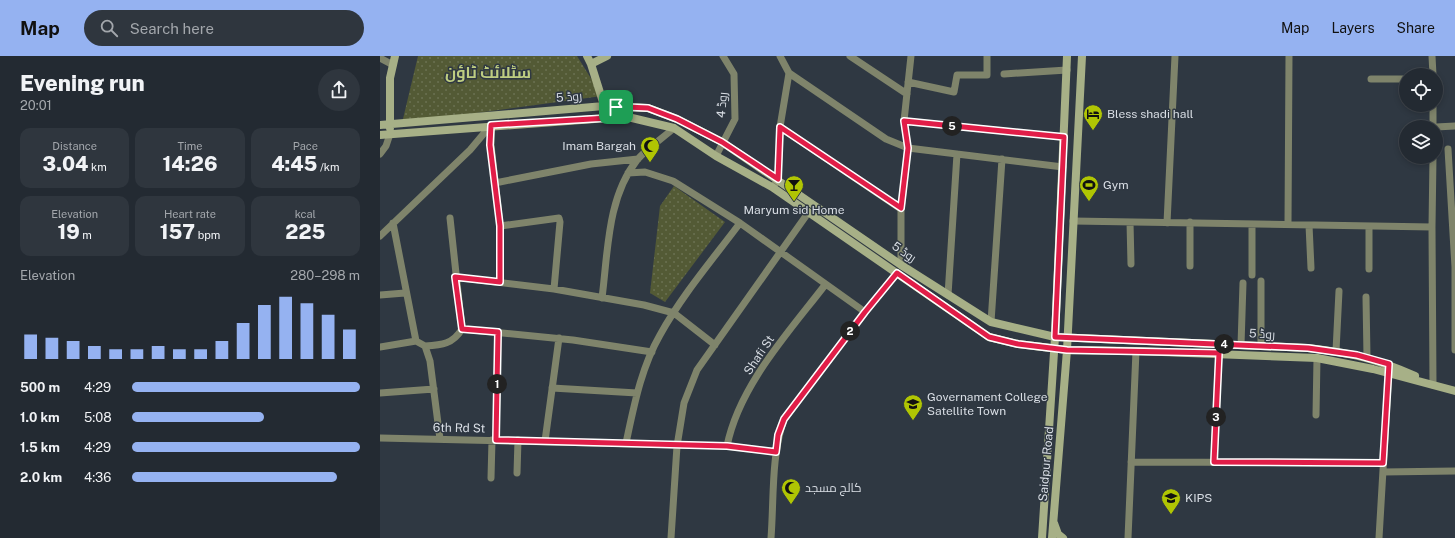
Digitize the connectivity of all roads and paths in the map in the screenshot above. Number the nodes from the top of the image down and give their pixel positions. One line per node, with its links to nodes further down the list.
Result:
1 (395, 56): 16 (main road)
2 (587, 56): 15 (main road)
3 (607, 56): 15 (main road)
4 (723, 56): 38 (street, روڈ 4)
5 (780, 56): 19 (street)
6 (850, 56): 24 (street)
7 (911, 56): 23 (street)
8 (987, 56): 23 (street)
9 (1067, 56): 18 (main road, Saidpur Road)
10 (1082, 56): 56 (main road, Saidpur Road)
11 (1175, 56): 61 (street)
12 (1289, 56): 63 (street)
13 (1432, 56): 17 (street)
14 (380, 58): 16 (street)
15 (592, 64): 25 (main road)
16 (393, 65): 28 (main road)
17 (1433, 68)
18 (1067, 70): 20 (street); 37 (main road, Saidpur Road)
19 (789, 73): 32 (street); 39 (street)
20 (1004, 74)
21 (1371, 79): 22 (street)
22 (1399, 79)
23 (908, 82): 24 (street)
24 (907, 94): 27 (street)
25 (604, 106): 26 (main road); 28 (main road, روڈ 5); 38 (main road, روڈ 5)
26 (608, 118): 30 (main road, روڈ 5); 34 (main road, روڈ 5)
27 (904, 121): 37 (street); 39 (street)
28 (390, 124): 29 (main road, روڈ 5); 35 (main road)
29 (380, 125)
30 (491, 125): 35 (main road, روڈ 5); 50 (street); 59 (street)
31 (1455, 126): 33 (street)
32 (780, 127): 49 (street); 52 (street)
33 (1443, 127)
34 (674, 128): 43 (main road, روڈ 5); 44 (street)
35 (390, 134): 36 (main road, روڈ 5); 41 (street)
36 (380, 135)
37 (1064, 137): 47 (main road, Saidpur Road)
38 (722, 142): 43 (street, روڈ 4); 49 (main road, روڈ 5)
39 (908, 148): 42 (street); 52 (street)
40 (1448, 149): 53 (street)
41 (380, 154)
42 (957, 154): 45 (street); 86 (street)
43 (716, 156): 51 (main road, روڈ 5)
44 (638, 159): 48 (street); 50 (street)
45 (1002, 159): 47 (street); 91 (street)
46 (1433, 164): 67 (street)
47 (1063, 166): 94 (main road, Saidpur Road)
48 (628, 173): 60 (street); 88 (street)
49 (778, 179): 51 (street); 71 (main road, روڈ 5)
50 (495, 183): 65 (street)
51 (772, 188): 54 (main road, روڈ 5)
52 (901, 208): 71 (street)
53 (1453, 212): 105 (street)
54 (808, 213): 69 (street); 75 (main road, روڈ 5)
55 (450, 218): 77 (street)
56 (1073, 221): 57 (street); 95 (main road, Saidpur Road)
57 (1130, 222): 61 (street); 70 (street)
58 (1190, 222): 61 (street); 62 (street); 72 (street)
59 (393, 223): 68 (street); 84 (street)
60 (740, 223): 69 (street); 90 (street)
61 (1167, 223)
62 (1252, 224): 63 (street); 76 (street)
63 (1288, 224): 64 (street)
64 (1309, 225): 66 (street); 73 (street)
65 (500, 226): 79 (street); 82 (street)
66 (1369, 226): 67 (street); 74 (street)
67 (1432, 226): 114 (street)
68 (380, 236)
69 (782, 252): 81 (street); 98 (street)
70 (1131, 264)
71 (901, 265): 86 (main road, روڈ 5)
72 (1190, 266)
73 (1310, 268)
74 (1369, 268)
75 (897, 273): 89 (street); 103 (main road, روڈ 5)
76 (1252, 275)
77 (455, 277): 79 (street); 92 (street)
78 (1261, 281): 101 (street)
79 (500, 282): 82 (street)
80 (1243, 283): 99 (street)
81 (825, 284): 89 (street); 128 (street, Shafi St)
82 (554, 289): 88 (street)
83 (1340, 291): 107 (street)
84 (405, 293): 85 (street); 97 (street)
85 (380, 295)
86 (948, 295): 91 (main road, روڈ 5)
87 (1366, 297): 110 (street)
88 (602, 298): 90 (street)
89 (865, 312): 129 (street)
90 (674, 313): 98 (street); 108 (street)
91 (991, 322): 94 (main road, روڈ 5)
92 (462, 329): 93 (street); 100 (street)
93 (498, 332): 96 (street); 123 (street)
94 (1055, 337): 95 (main road, روڈ 5); 103 (main road, Saidpur Road)
95 (1067, 337): 99 (main road, روڈ 5); 104 (main road, Saidpur Road)
96 (559, 338): 108 (street); 115 (street)
97 (416, 341): 100 (street); 102 (street)
98 (715, 345): 127 (street)
99 (1241, 345): 101 (main road, روڈ 5)
100 (425, 346): 116 (street)
101 (1261, 346): 107 (main road, روڈ 5)
102 (380, 347)
103 (1054, 350): 104 (main road, روڈ 5); 138 (main road, Saidpur Road)
104 (1067, 350): 106 (main road, روڈ 5); 137 (main road, Saidpur Road)
105 (1455, 350)
106 (1136, 351): 109 (main road, روڈ 5); 130 (street)
107 (1336, 351): 110 (main road, روڈ 5)
108 (652, 352): 119 (street)
109 (1219, 353): 111 (main road, روڈ 5); 131 (street)
110 (1367, 357): 112 (main road, روڈ 5)
111 (1317, 358): 113 (main road, روڈ 5); 120 (street)
112 (1389, 364): 113 (street); 114 (main road, روڈ 5)
113 (1389, 373): 114 (main road, روڈ 5); 132 (street)
114 (1433, 385): 117 (main road, روڈ 5)
115 (552, 388): 119 (street); 125 (street)
116 (434, 389): 118 (street); 122 (street)
117 (1455, 391)
118 (380, 393)
119 (637, 393): 126 (street)
120 (1316, 415)
121 (380, 438): 122 (street, 6th Rd St)
122 (440, 439): 123 (street, 6th Rd St)
123 (494, 440): 124 (street, 6th Rd St); 136 (street)
124 (518, 440): 125 (street, 6th Rd St); 135 (street)
125 (545, 441): 126 (street, 6th Rd St)
126 (626, 443): 127 (street, 6th Rd St)
127 (676, 446): 128 (street, 6th Rd St); 139 (street)
128 (727, 446): 129 (street, 6th Rd St)
129 (776, 452): 140 (street)
130 (1131, 462): 131 (street); 143 (street)
131 (1214, 462): 132 (street)
132 (1383, 463): 134 (street)
133 (1455, 471): 134 (street)
134 (1383, 472): 144 (street)
135 (517, 473)
136 (491, 478)
137 (1053, 520): 141 (main road, Saidpur Road); 142 (main road)
138 (1041, 537)
139 (671, 538)
140 (771, 538)
141 (1052, 538)
142 (1063, 538)
143 (1128, 538)
144 (1379, 538)

